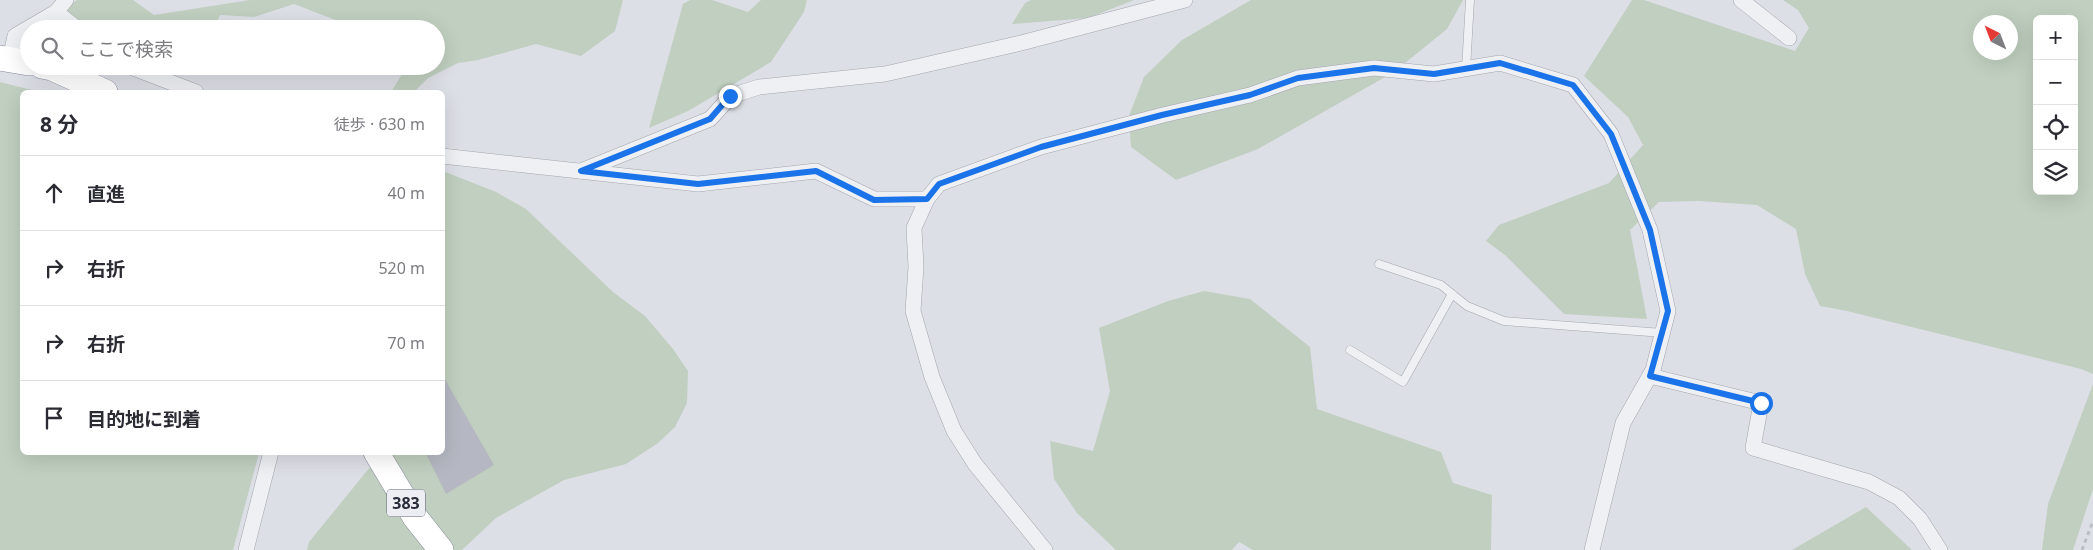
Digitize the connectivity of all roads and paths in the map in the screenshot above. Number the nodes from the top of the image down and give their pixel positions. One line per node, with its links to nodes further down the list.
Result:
1 (1185, 0): 16 (street)
2 (1470, 0): 10 (lane)
3 (1741, 0): 8 (street)
4 (60, 6): 5 (street); 6 (street)
5 (39, 20)
6 (71, 20)
7 (20, 33): 9 (street)
8 (1789, 38)
9 (13, 60)
10 (1466, 69): 17 (street); 20 (street)
11 (67, 75): 13 (highway)
12 (152, 75): 14 (street)
13 (101, 90)
14 (191, 90)
15 (445, 156): 16 (street)
16 (581, 171): 17 (street)
17 (927, 199): 28 (street)
18 (1378, 264): 19 (lane)
19 (1452, 294): 20 (lane); 21 (lane)
20 (1663, 333): 22 (street)
21 (1350, 350)
22 (1650, 376): 29 (street); 30 (street)
23 (270, 455): 26 (street)
24 (378, 455): 27 (highway, 383)
25 (2093, 521): 31 (path)
26 (246, 550)
27 (441, 550)
28 (1045, 550)
29 (1592, 550)
30 (1940, 550)
31 (2082, 550)

